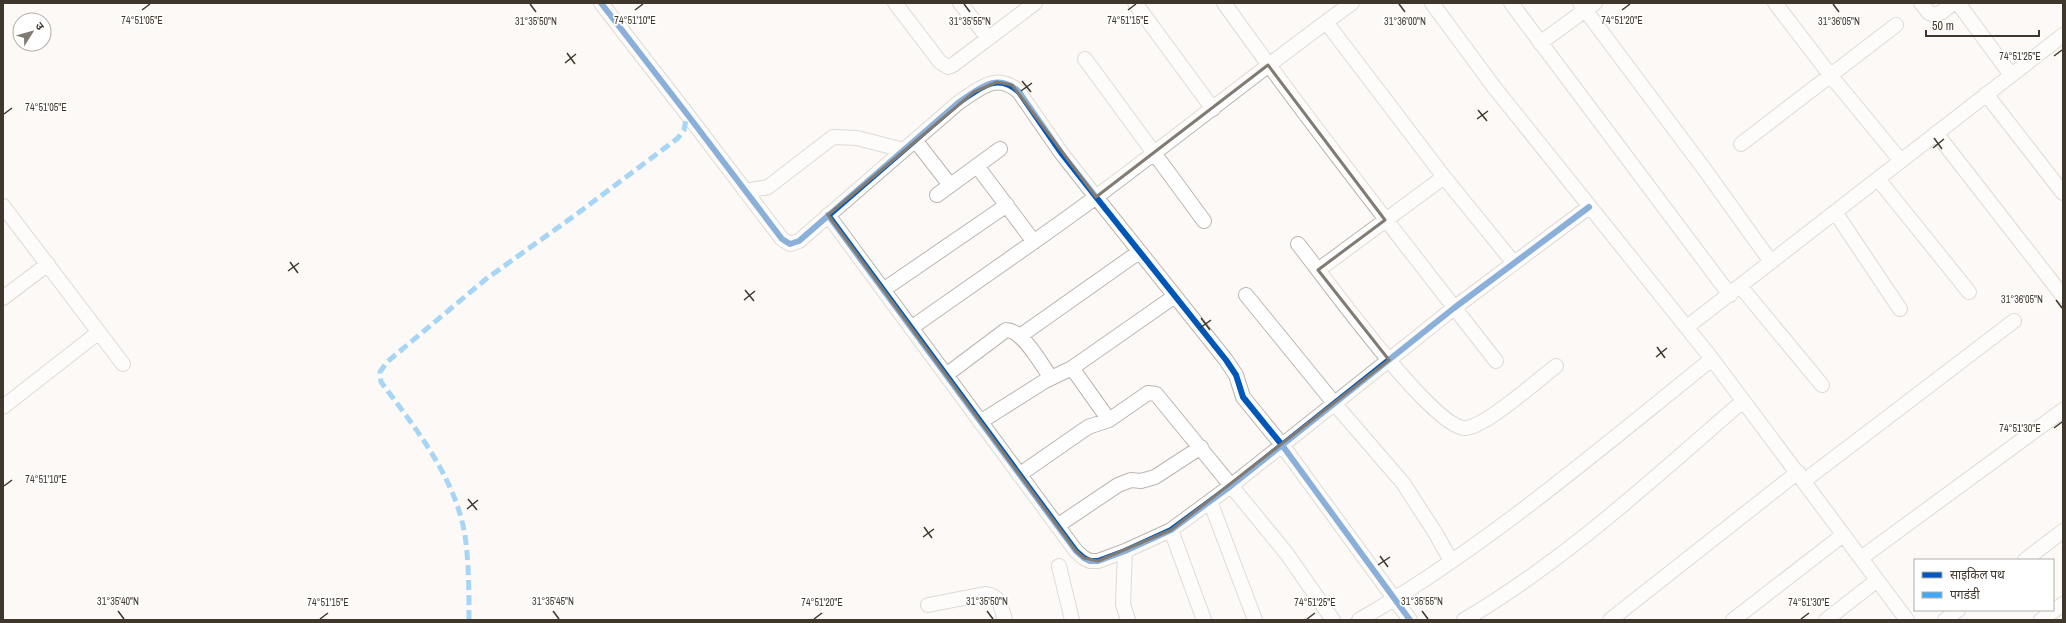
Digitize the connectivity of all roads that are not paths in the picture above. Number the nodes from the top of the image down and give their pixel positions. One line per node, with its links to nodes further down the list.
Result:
1 (895, 3): 18 (street)
2 (960, 3): 18 (street)
3 (1135, 3): 25 (street)
4 (1224, 3): 21 (street)
5 (1352, 3): 15 (street)
6 (1432, 3): 42 (street)
7 (1511, 3): 19 (street)
8 (1775, 3): 23 (street)
9 (1921, 3): 10 (street)
10 (1953, 3)
11 (1958, 3): 22 (street)
12 (603, 4): 36 (street)
13 (1032, 4): 18 (street)
14 (1587, 5): 19 (street); 51 (street)
15 (1326, 22): 21 (street); 33 (street)
16 (1896, 25): 23 (street)
17 (2063, 35): 22 (street)
18 (988, 38)
19 (1540, 43): 55 (street)
20 (1085, 59): 30 (street)
21 (1268, 65): 25 (street); 45 (street)
22 (2011, 75): 24 (street)
23 (1831, 76): 27 (street); 31 (street)
24 (1986, 94): 26 (street); 37 (street)
25 (1214, 109): 30 (street)
26 (1936, 133): 31 (street); 59 (street)
27 (1741, 144)
28 (910, 145): 35 (street); 36 (street); 39 (street); 44 (street)
29 (1000, 149): 32 (street)
30 (1154, 153): 39 (street); 46 (street)
31 (1901, 161): 34 (street)
32 (977, 166): 35 (street); 40 (street)
33 (1444, 177): 45 (street); 50 (street)
34 (1878, 179): 43 (street); 56 (street)
35 (950, 186): 38 (street)
36 (745, 191): 44 (street)
37 (2063, 193)
38 (938, 195)
39 (1096, 197): 47 (street); 49 (street)
40 (1007, 205): 47 (street); 54 (street)
41 (3, 206): 52 (street)
42 (1589, 207): 50 (street); 64 (street)
43 (1835, 212): 51 (street); 62 (street)
44 (828, 216): 54 (street)
45 (1384, 220): 53 (street); 61 (street)
46 (1204, 221)
47 (1034, 242): 65 (street)
48 (1298, 244): 53 (street)
49 (1140, 252): 57 (street); 67 (street)
50 (1513, 262): 61 (street)
51 (1771, 262): 55 (street)
52 (48, 264): 60 (street); 66 (street)
53 (1318, 270): 69 (street)
54 (883, 290): 65 (street)
55 (1735, 290): 64 (street); 76 (street)
56 (1969, 292)
57 (1174, 296): 73 (street); 83 (street)
58 (1246, 296): 78 (street)
59 (2063, 296)
60 (3, 298)
61 (1454, 308): 69 (street); 70 (street)
62 (1900, 310)
63 (2014, 321): 86 (street)
64 (1687, 327): 68 (street)
65 (911, 328): 74 (street)
66 (99, 332): 71 (street); 79 (street)
67 (1020, 336): 74 (street); 75 (street)
68 (1712, 359): 77 (street); 96 (street)
69 (1389, 360): 72 (street); 78 (street)
70 (1496, 361)
71 (123, 364)
72 (1556, 366)
73 (1072, 368): 75 (street); 81 (street)
74 (946, 375): 82 (street)
75 (1051, 378): 82 (street)
76 (1822, 385)
77 (1744, 401): 86 (street); 105 (street)
78 (1334, 403): 83 (street); 96 (street)
79 (3, 406)
80 (2063, 410): 94 (street)
81 (1109, 420): 84 (street); 85 (street)
82 (980, 422): 85 (street)
83 (1282, 444): 87 (street); 99 (street)
84 (1201, 447): 87 (street); 89 (street)
85 (1020, 475): 89 (street)
86 (1801, 476): 92 (street); 115 (street)
87 (1232, 485): 88 (street); 111 (street)
88 (1210, 501): 90 (street); 110 (street)
89 (1057, 526): 93 (street)
90 (1171, 530): 93 (street); 109 (street)
91 (2063, 531): 95 (street)
92 (1843, 535): 94 (street); 116 (street)
93 (1125, 551): 108 (street)
94 (1860, 558): 98 (street)
95 (2026, 559)
96 (1451, 561): 99 (street)
97 (1059, 566): 107 (street)
98 (1876, 581): 117 (street); 118 (street)
99 (1396, 599): 112 (street); 113 (street)
100 (2063, 604): 104 (street)
101 (928, 605): 106 (street)
102 (1957, 611): 119 (street)
103 (2053, 611): 120 (street)
104 (2054, 611)
105 (1479, 616): 114 (street)
106 (1005, 620)
107 (1072, 620)
108 (1128, 620)
109 (1204, 620)
110 (1256, 620)
111 (1333, 620)
112 (1359, 620)
113 (1410, 620)
114 (1464, 620)
115 (1610, 620)
116 (1733, 620)
117 (1826, 620)
118 (1907, 620)
119 (1945, 620)
120 (2041, 620)

